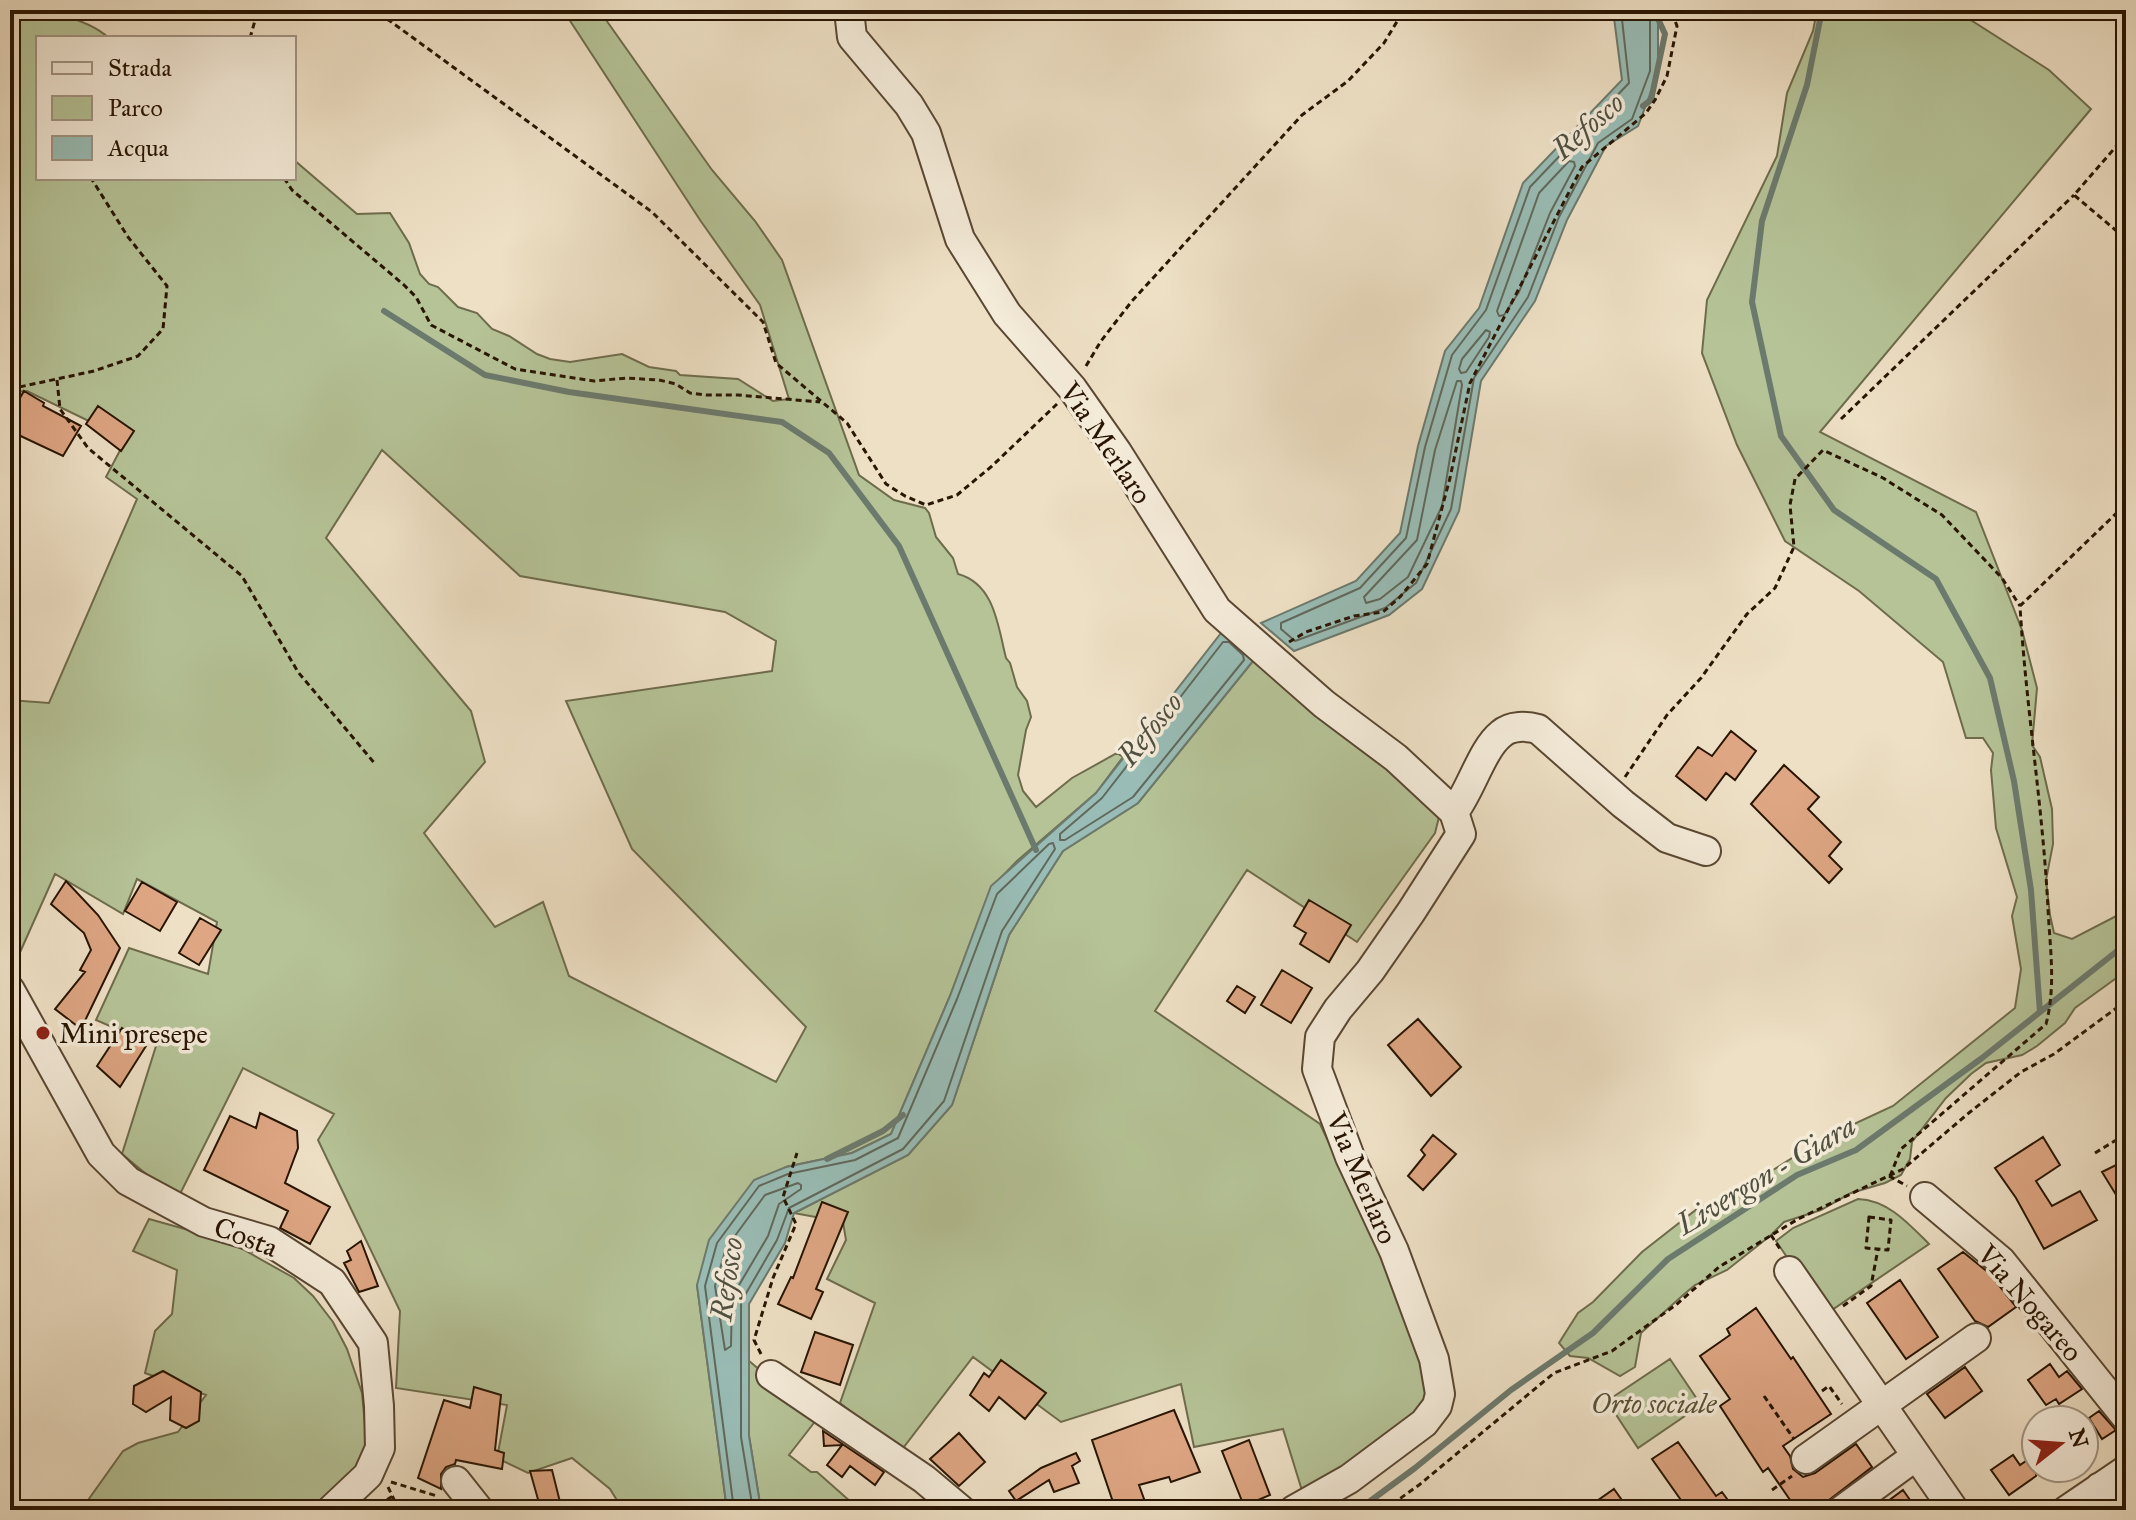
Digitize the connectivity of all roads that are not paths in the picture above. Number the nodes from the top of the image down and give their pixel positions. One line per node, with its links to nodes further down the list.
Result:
1 (849, 10): 2 (street, Via Merlaro)
2 (1454, 812): 3 (street, Via Merlaro); 17 (street, Via Merlaro)
3 (1706, 851)
4 (10, 990): 15 (street, Costa)
5 (1925, 1197): 10 (street, Via Nogareo)
6 (1789, 1271): 9 (street)
7 (1976, 1338): 9 (street)
8 (771, 1375): 16 (street)
9 (1882, 1405): 11 (street); 12 (street)
10 (2126, 1417)
11 (1916, 1456): 18 (street); 19 (street)
12 (1807, 1458)
13 (2126, 1470): 14 (street)
14 (2108, 1499): 20 (street)
15 (331, 1510)
16 (961, 1510)
17 (1294, 1510)
18 (1842, 1510)
19 (1954, 1510)
20 (2067, 1510)

